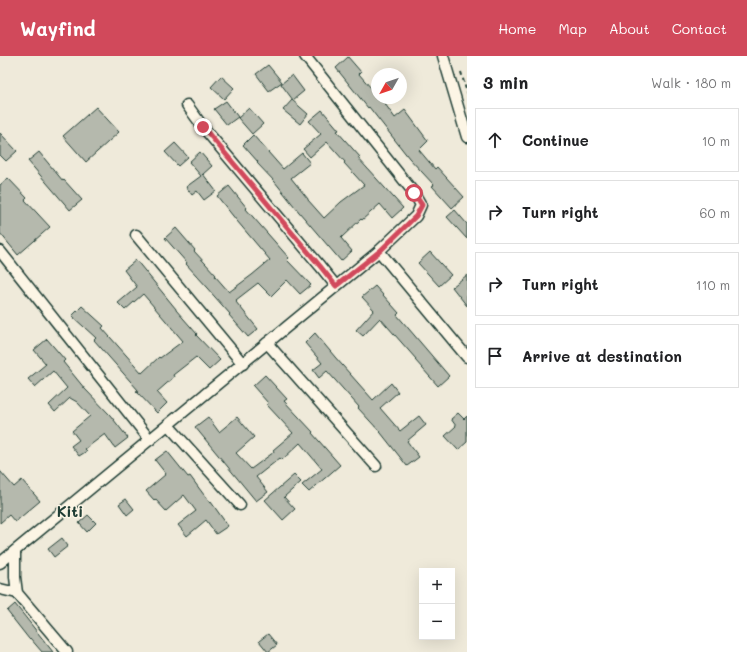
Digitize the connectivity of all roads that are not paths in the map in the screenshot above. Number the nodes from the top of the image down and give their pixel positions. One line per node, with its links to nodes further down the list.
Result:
1 (305, 56): 7 (street)
2 (443, 56): 4 (street)
3 (187, 105): 8 (street)
4 (467, 137)
5 (136, 235): 11 (street)
6 (0, 251): 13 (street)
7 (380, 251): 8 (street); 10 (street)
8 (336, 286): 9 (street)
9 (267, 343): 11 (street); 14 (street)
10 (467, 357)
11 (243, 364): 12 (street)
12 (168, 425): 13 (street); 15 (street)
13 (150, 440): 16 (street)
14 (376, 466)
15 (240, 505)
16 (15, 551): 17 (street); 19 (street)
17 (0, 563)
18 (0, 589): 19 (street)
19 (17, 593): 20 (street)
20 (67, 652)

